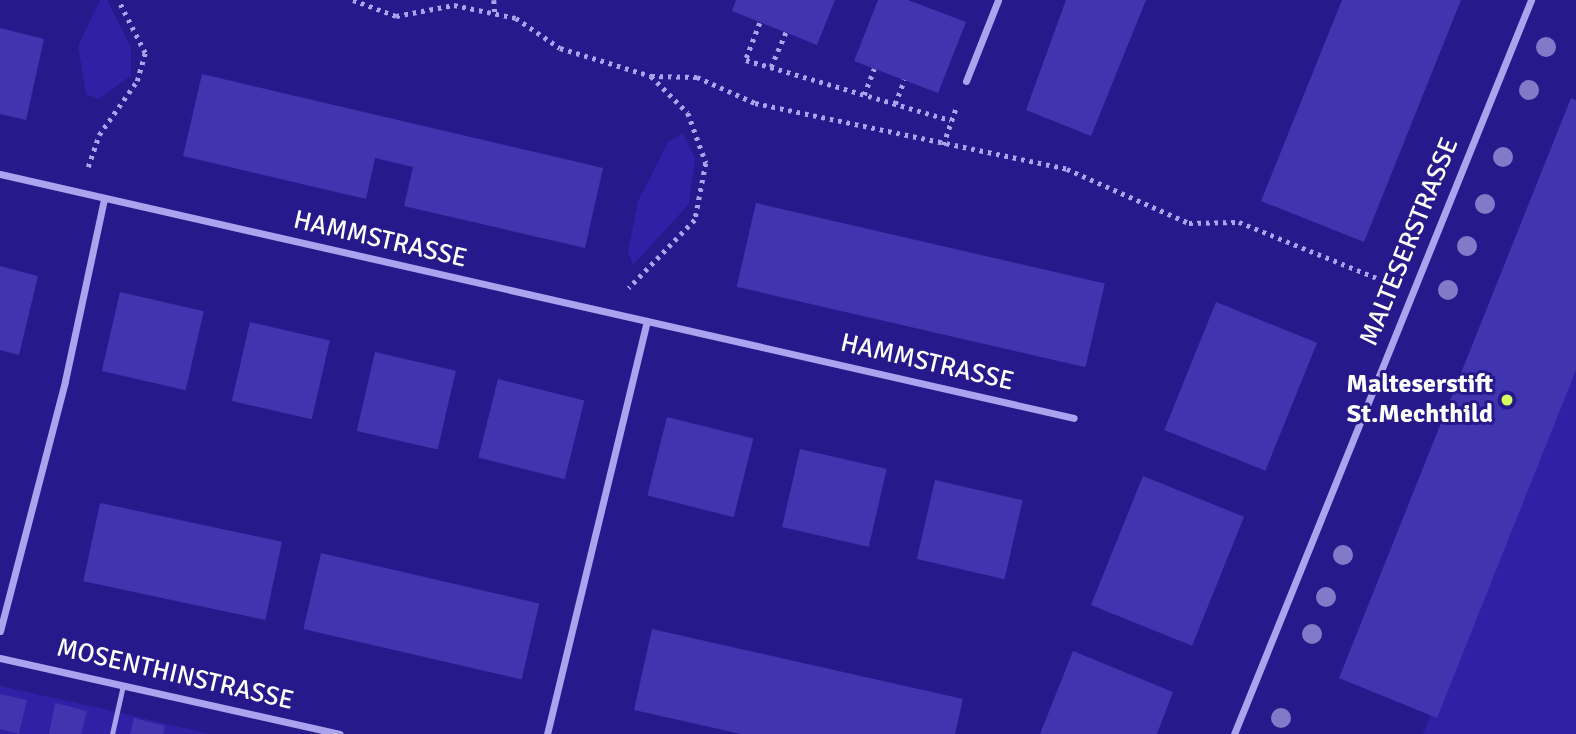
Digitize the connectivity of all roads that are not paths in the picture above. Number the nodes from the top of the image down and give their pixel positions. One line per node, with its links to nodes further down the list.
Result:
1 (998, 0): 3 (street)
2 (1531, 0): 14 (street, MALTESERSTRASSE)
3 (967, 81)
4 (0, 174): 5 (street, HAMMSTRASSE)
5 (104, 199): 6 (street, HAMMSTRASSE); 8 (street)
6 (647, 321): 7 (street, HAMMSTRASSE); 13 (street)
7 (1074, 418)
8 (0, 631)
9 (0, 658): 10 (street, MOSENTHINSTRASSE)
10 (123, 685): 11 (lane); 12 (street, MOSENTHINSTRASSE)
11 (112, 734)
12 (340, 734)
13 (547, 734)
14 (1234, 734)

